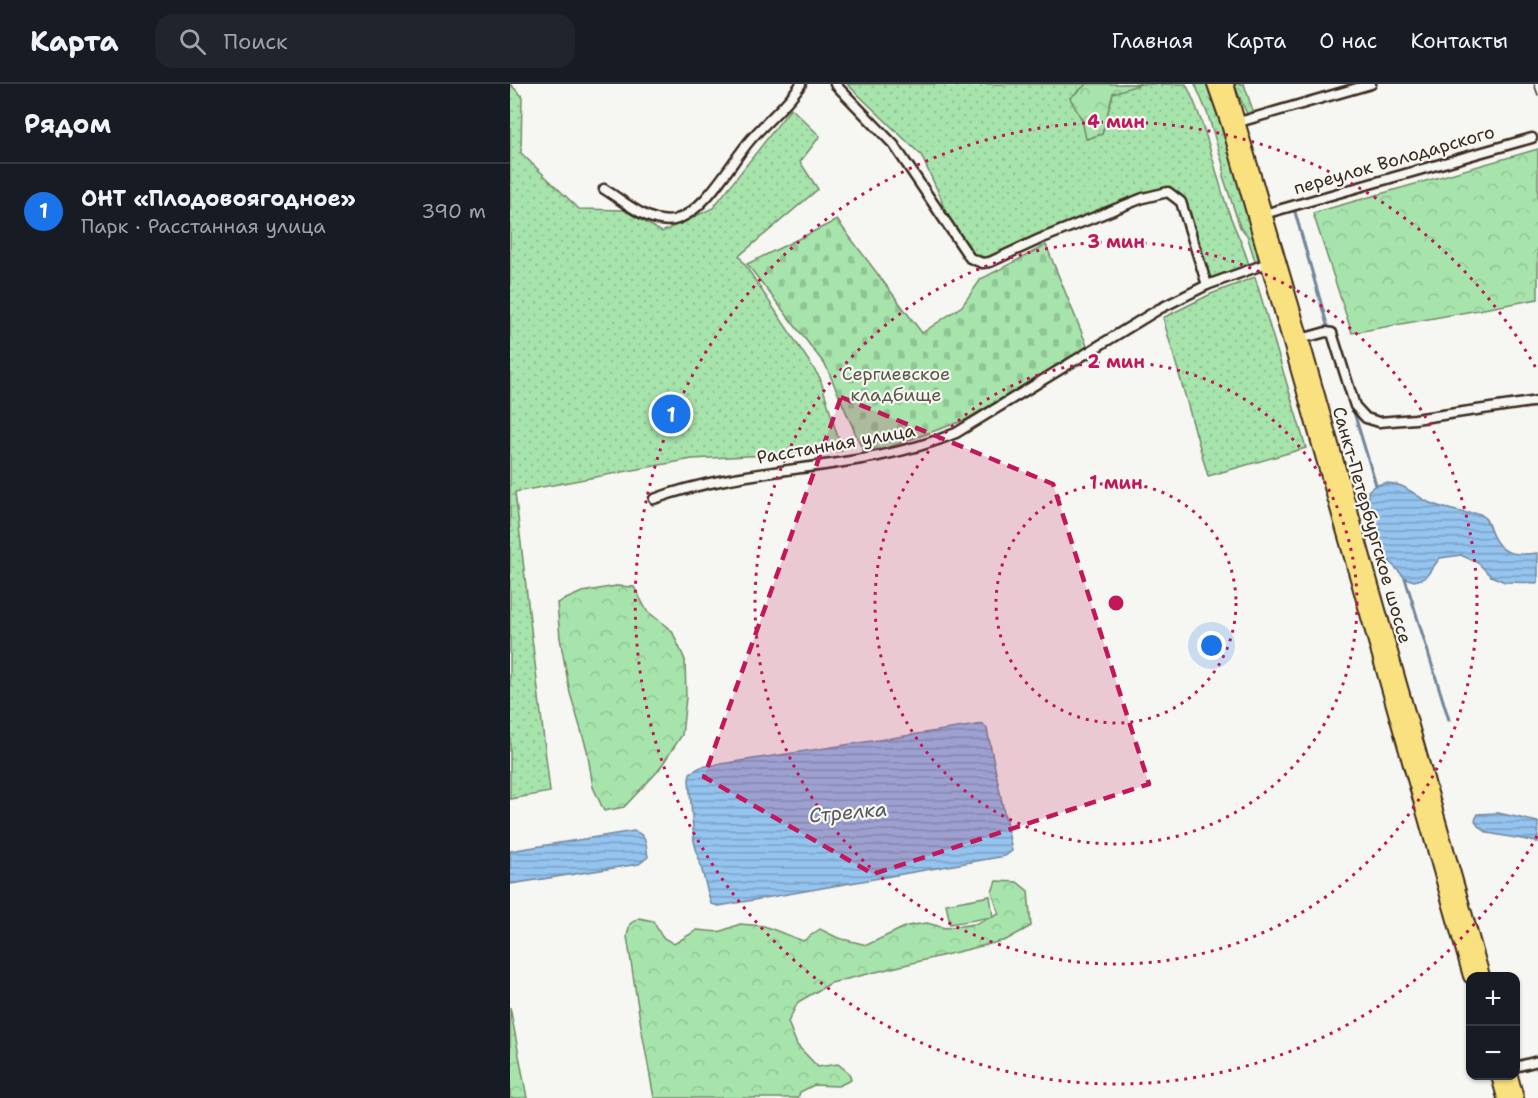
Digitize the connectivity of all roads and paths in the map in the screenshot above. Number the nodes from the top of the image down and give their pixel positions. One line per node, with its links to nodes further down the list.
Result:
1 (801, 84): 8 (street)
2 (835, 84): 11 (street)
3 (1215, 84): 10 (main road, Санкт-Петербургское шоссе)
4 (1226, 84): 6 (main road, Санкт-Петербургское шоссе)
5 (1371, 84): 6 (street)
6 (1239, 122): 9 (main road, Санкт-Петербургское шоссе)
7 (1532, 138): 9 (street, переулок Володарского)
8 (604, 189)
9 (1264, 214): 12 (main road, Санкт-Петербургское шоссе)
10 (1268, 263): 11 (street, Расстанная улица); 15 (main road, Санкт-Петербургское шоссе)
11 (1207, 285): 14 (street, Расстанная улица)
12 (1301, 339): 13 (street); 16 (main road, Санкт-Петербургское шоссе)
13 (1538, 401)
14 (654, 499)
15 (1470, 972)
16 (1481, 972)
17 (1538, 1061): 18 (street)
18 (1520, 1066)
19 (1500, 1080): 21 (main road)
20 (1511, 1080): 22 (main road)
21 (1506, 1098)
22 (1516, 1098)

